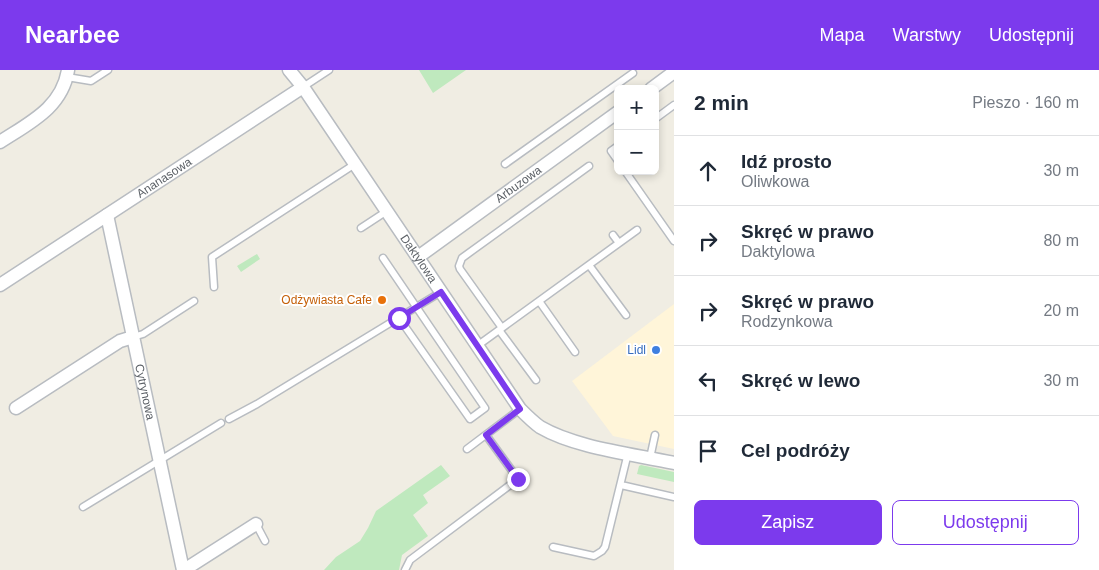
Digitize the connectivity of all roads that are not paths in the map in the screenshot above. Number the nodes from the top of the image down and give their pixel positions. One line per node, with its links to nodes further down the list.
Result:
1 (108, 70): 6 (lane)
2 (290, 70): 8 (street, Daktylowa)
3 (328, 70): 8 (lane, Ananasowa)
4 (674, 72): 7 (street)
5 (633, 73): 14 (lane)
6 (67, 74): 12 (street)
7 (656, 85)
8 (303, 87): 13 (street, Daktylowa); 18 (street, Ananasowa)
9 (674, 105): 11 (lane)
10 (614, 115): 24 (street, Arbuzowa)
11 (659, 116)
12 (0, 142)
13 (354, 164): 17 (street, Daktylowa); 28 (lane)
14 (505, 164)
15 (589, 166): 35 (lane)
16 (628, 175): 22 (lane)
17 (387, 211): 19 (lane); 24 (street, Daktylowa)
18 (107, 215): 27 (street, Ananasowa); 36 (street, Cytrynowa)
19 (361, 228)
20 (637, 230): 23 (lane)
21 (614, 235): 23 (lane)
22 (674, 241)
23 (619, 243): 26 (lane)
24 (418, 257): 29 (street, Daktylowa)
25 (383, 258): 32 (lane)
26 (589, 265): 31 (lane); 33 (lane)
27 (0, 285)
28 (214, 286)
29 (441, 292): 32 (lane); 37 (street, Daktylowa)
30 (194, 301): 36 (lane)
31 (539, 302): 35 (lane); 38 (lane)
32 (415, 308): 34 (lane); 34 (lane)
33 (626, 315)
34 (399, 318): 42 (lane)
35 (501, 329): 37 (lane); 39 (lane)
36 (133, 337): 40 (street); 49 (street, Cytrynowa)
37 (477, 346): 41 (street, Daktylowa)
38 (575, 352)
39 (536, 380)
40 (16, 408)
41 (520, 409): 44 (lane); 47 (street, Daktylowa)
42 (229, 420)
43 (221, 423): 49 (lane)
44 (486, 435): 46 (lane); 58 (lane)
45 (654, 435): 48 (lane)
46 (466, 449)
47 (628, 453): 48 (street, Daktylowa); 51 (lane)
48 (650, 458): 50 (street, Daktylowa)
49 (160, 459): 53 (lane); 57 (street, Cytrynowa)
50 (674, 463)
51 (621, 485): 52 (lane); 56 (lane)
52 (674, 496)
53 (83, 507)
54 (256, 524): 55 (lane); 57 (street)
55 (265, 541)
56 (553, 547)
57 (184, 570)
58 (405, 570)

